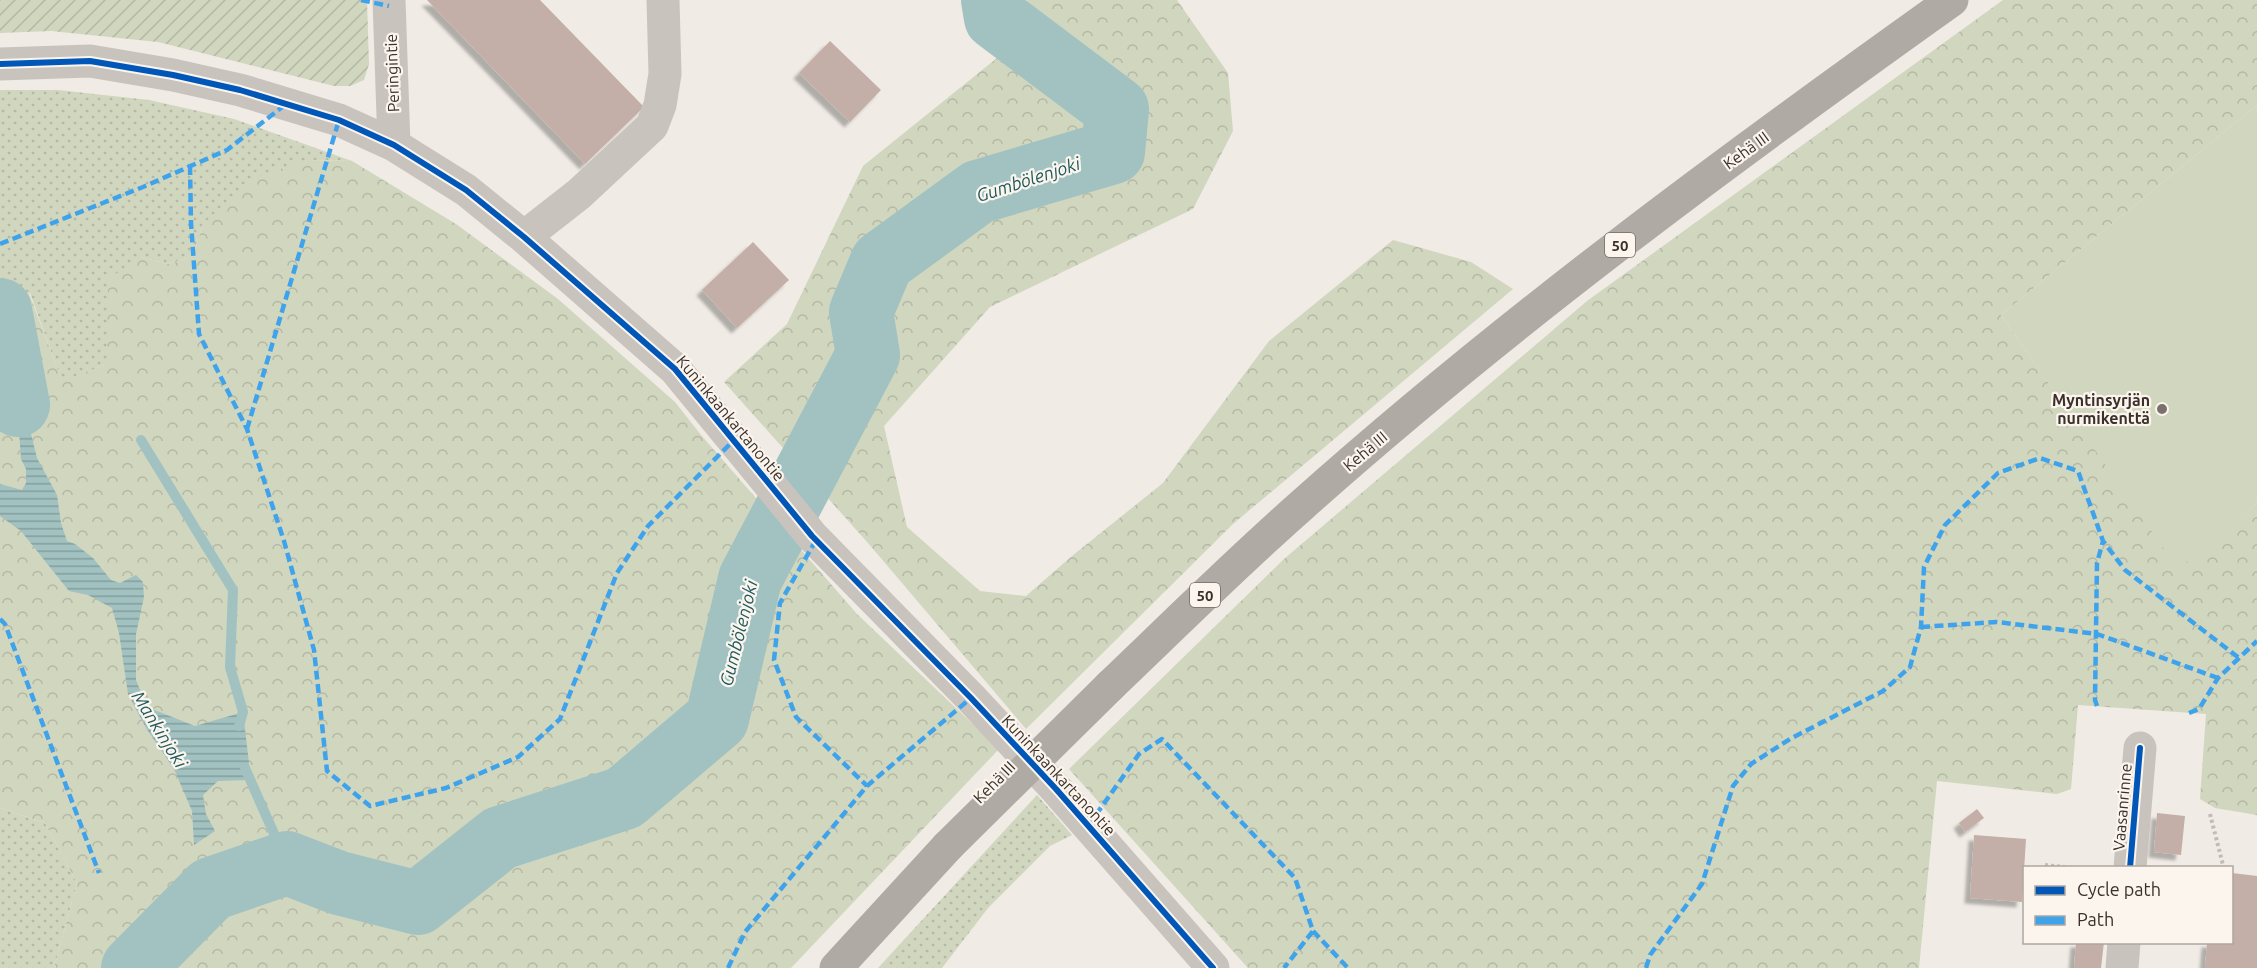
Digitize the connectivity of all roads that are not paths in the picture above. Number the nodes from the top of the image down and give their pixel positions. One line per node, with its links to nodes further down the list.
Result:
1 (388, 0): 5 (street, Peringintie)
2 (663, 0): 6 (street)
3 (1952, 0): 10 (highway, Kehä III / 50, bridge)
4 (3, 58): 5 (street, Kuninkaankartanontie)
5 (394, 145): 6 (street, Kuninkaankartanontie)
6 (524, 237): 11 (street, Kuninkaankartanontie)
7 (2140, 748): 8 (street, Vaasanrinne)
8 (2130, 866)
9 (2124, 944): 12 (street)
10 (836, 968)
11 (1213, 968)
12 (2122, 968)

